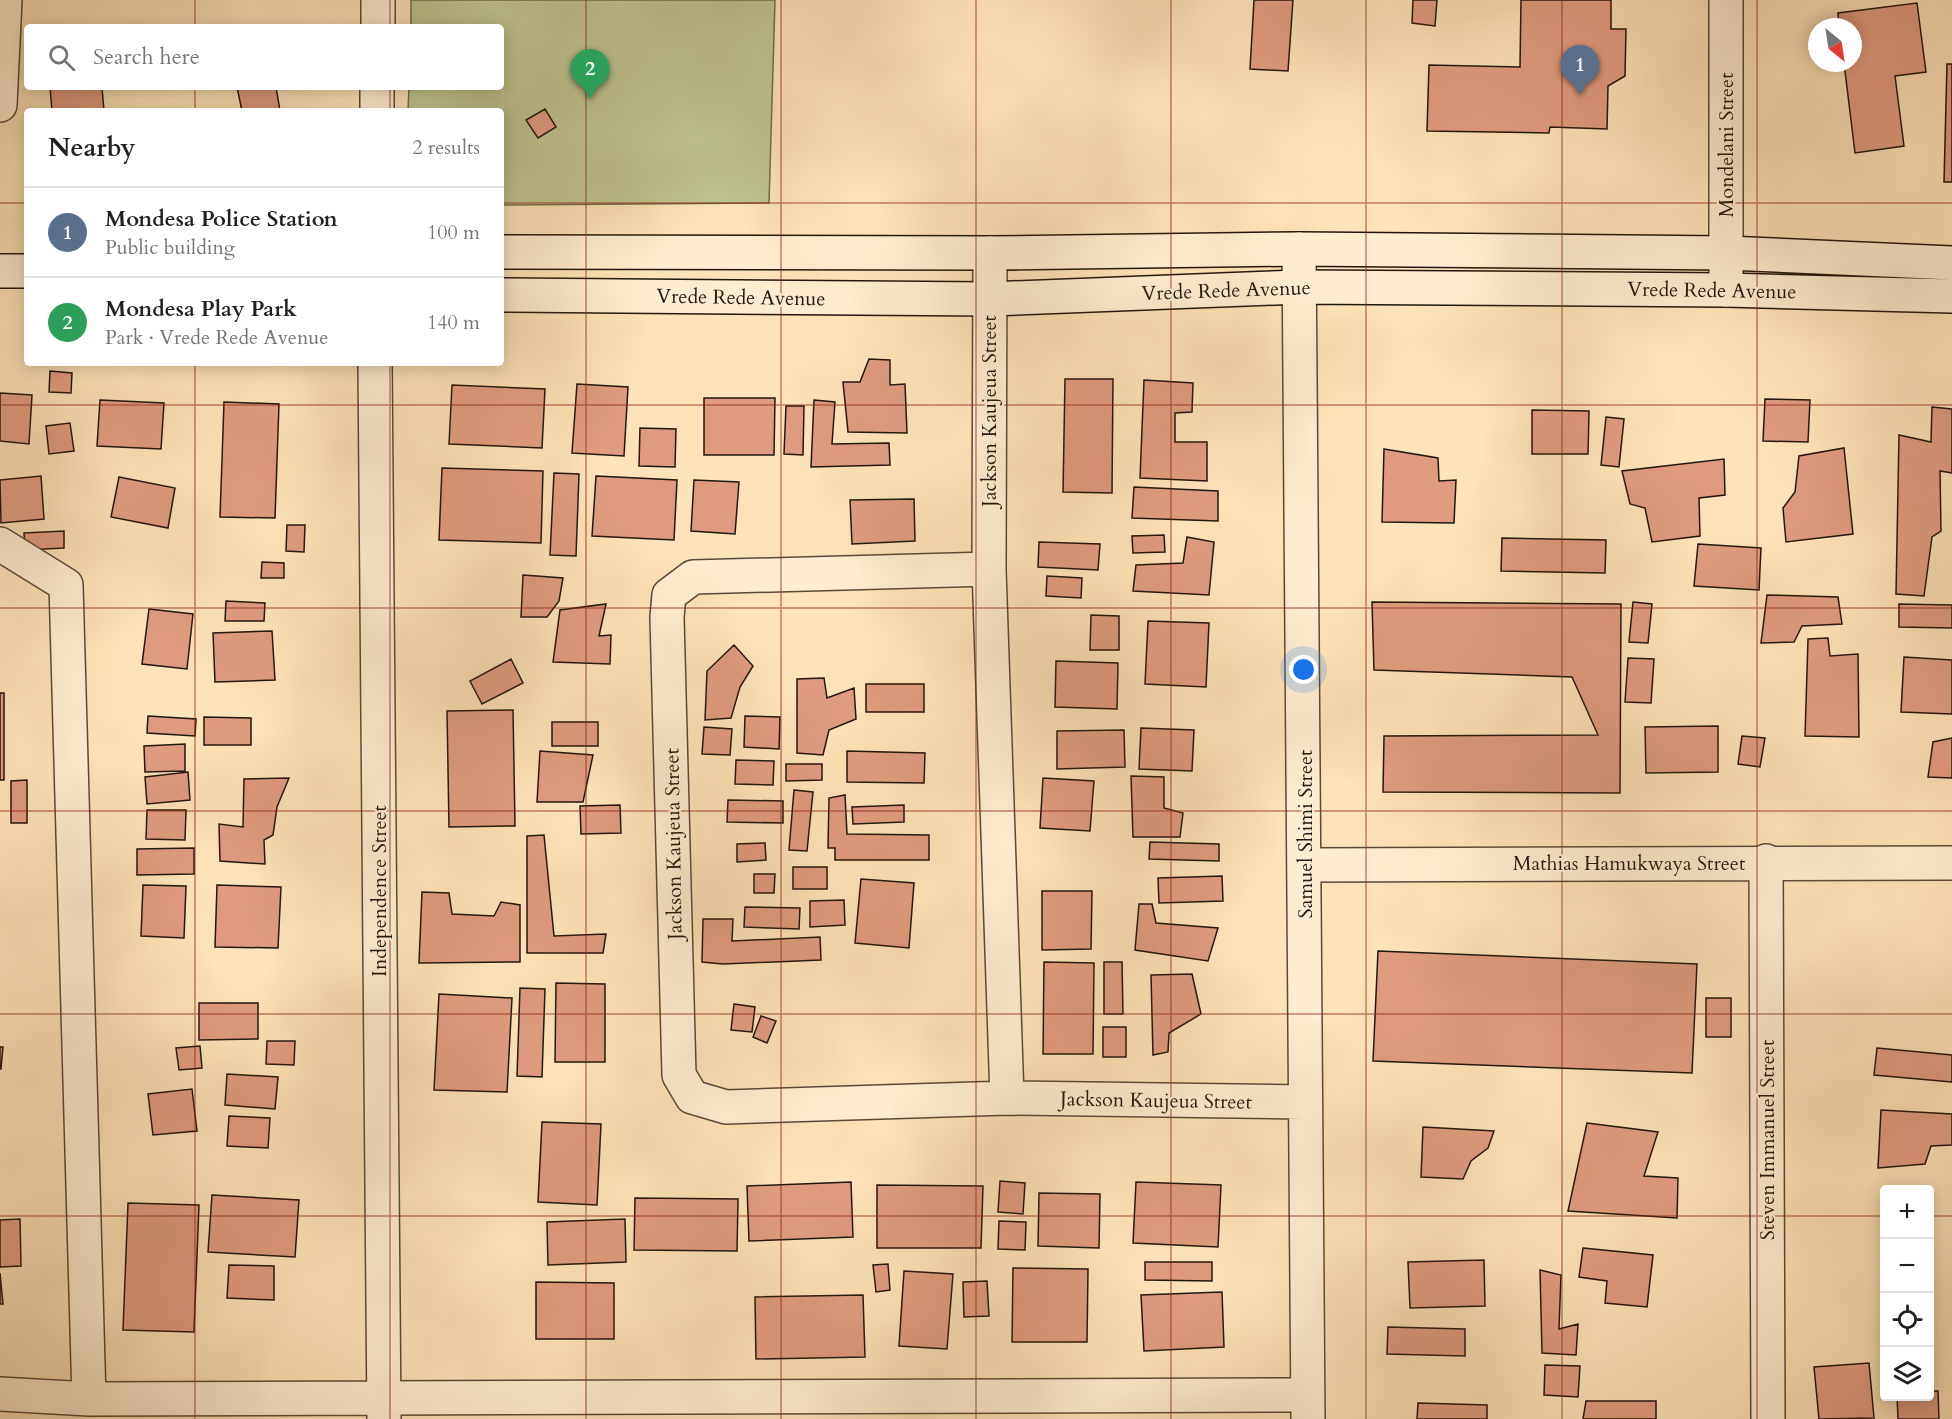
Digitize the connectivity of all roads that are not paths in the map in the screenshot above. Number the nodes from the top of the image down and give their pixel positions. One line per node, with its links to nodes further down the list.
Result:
1 (5, 0): 6 (street)
2 (378, 0): 4 (street)
3 (1726, 0): 10 (street, Mondelani Street)
4 (378, 24)
5 (377, 90): 7 (street)
6 (0, 105)
7 (377, 108)
8 (1299, 249): 10 (street, Vrede Rede Avenue); 11 (street, Vrede Rede Avenue); 15 (street, Samuel Shimi Street)
9 (504, 252): 11 (street, Vrede Rede Avenue)
10 (1727, 253): 12 (street, Vrede Rede Avenue); 16 (street, Mondelani Street)
11 (990, 254): 19 (street, Jackson Kaujeua Street)
12 (1952, 263)
13 (0, 271): 14 (street)
14 (24, 271)
15 (1299, 287): 16 (street, Vrede Rede Avenue); 19 (street, Vrede Rede Avenue); 25 (street, Samuel Shimi Street)
16 (1726, 290): 18 (street, Vrede Rede Avenue)
17 (504, 295): 19 (street, Vrede Rede Avenue)
18 (1952, 296)
19 (989, 299): 22 (street, Jackson Kaujeua Street)
20 (375, 366): 31 (street, Independence Street)
21 (0, 544): 29 (street)
22 (989, 569): 26 (street, Jackson Kaujeua Street); 26 (street, Jackson Kaujeua Street)
23 (1766, 861): 24 (street, Mathias Hamukwaya Street); 25 (street, Mathias Hamukwaya Street); 33 (street, Steven Immanuel Street)
24 (1952, 863)
25 (1306, 865): 27 (street, Samuel Shimi Street)
26 (1007, 1098): 27 (street, Jackson Kaujeua Street)
27 (1304, 1102): 30 (street, Samuel Shimi Street)
28 (0, 1394): 29 (street)
29 (89, 1399): 31 (street)
30 (1308, 1407): 32 (street)
31 (383, 1408): 32 (street)
32 (918, 1408)
33 (1768, 1419)

